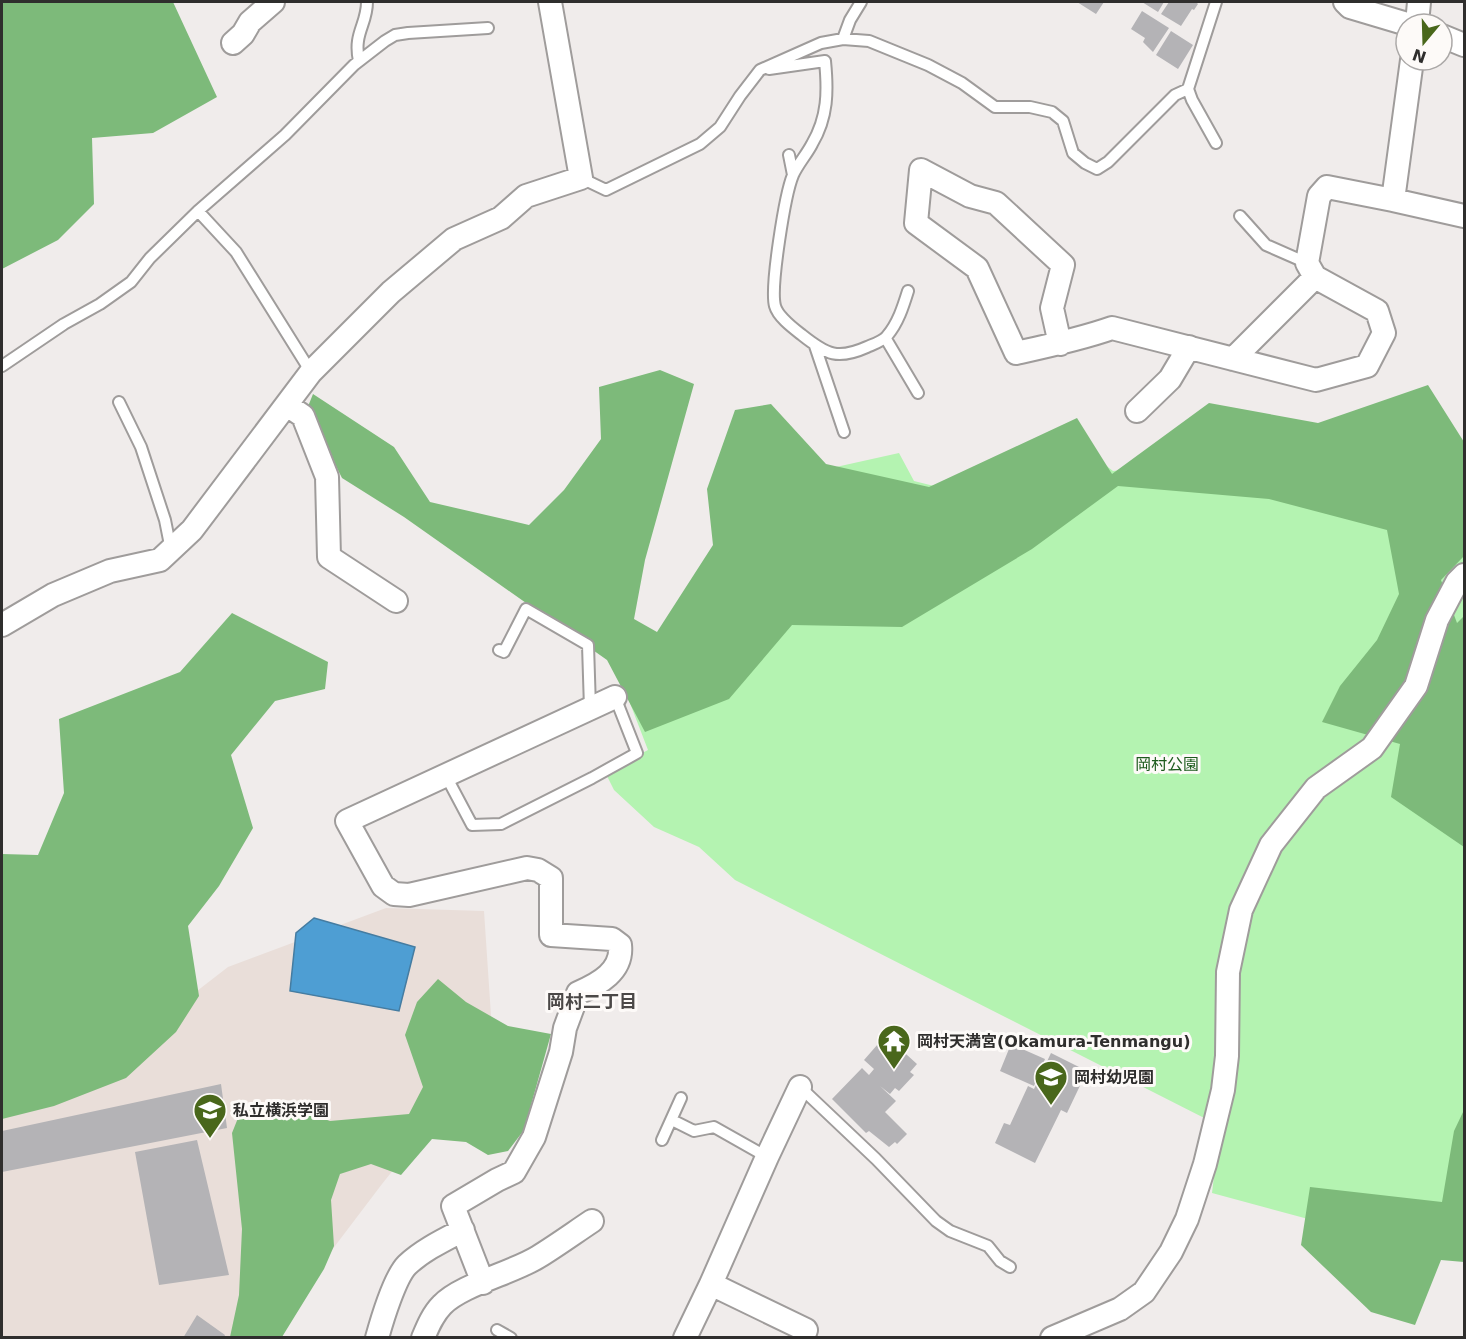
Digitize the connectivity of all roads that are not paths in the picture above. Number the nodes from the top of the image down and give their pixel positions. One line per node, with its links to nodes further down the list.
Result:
1 (273, 2): 10 (street)
2 (367, 2): 11 (lane)
3 (550, 2): 18 (street)
4 (861, 2): 9 (lane)
5 (1216, 2): 14 (lane)
6 (1345, 2): 7 (street)
7 (1394, 20)
8 (488, 28): 11 (lane)
9 (843, 39): 12 (lane); 14 (lane)
10 (233, 43)
11 (359, 60): 20 (lane)
12 (760, 70): 17 (lane); 18 (lane)
13 (1410, 72): 19 (street)
14 (1188, 88): 15 (lane)
15 (1216, 142)
16 (789, 155): 17 (lane)
17 (793, 175): 27 (lane)
18 (581, 178): 31 (street)
19 (1393, 200): 22 (street); 23 (street)
20 (198, 211): 30 (lane); 31 (lane)
21 (1240, 216): 23 (lane)
22 (1464, 216)
23 (1311, 270): 29 (street); 29 (street)
24 (908, 291): 25 (lane)
25 (886, 339): 27 (lane); 32 (lane)
26 (1060, 344): 26 (street); 28 (street)
27 (815, 346): 36 (lane)
28 (1189, 347): 29 (street); 35 (street)
29 (1233, 359)
30 (2, 366)
31 (311, 372): 34 (street)
32 (918, 393)
33 (118, 402): 37 (lane)
34 (287, 405): 37 (street); 39 (street)
35 (1137, 411)
36 (844, 432)
37 (171, 550): 40 (street)
38 (1464, 575): 61 (street)
39 (396, 601)
40 (2, 626)
41 (500, 650): 43 (lane)
42 (615, 697): 43 (street); 44 (lane)
43 (590, 709): 44 (street)
44 (446, 776): 51 (street)
45 (800, 1087): 49 (street); 52 (lane)
46 (681, 1098): 47 (lane)
47 (672, 1120): 48 (lane); 49 (lane)
48 (662, 1140)
49 (767, 1157): 54 (street)
50 (592, 1221): 53 (street)
51 (463, 1230): 53 (street); 56 (street)
52 (1010, 1267)
53 (483, 1282): 57 (street)
54 (711, 1284): 59 (street); 60 (street)
55 (497, 1330): 58 (lane)
56 (377, 1338)
57 (423, 1338)
58 (511, 1338)
59 (685, 1338)
60 (803, 1338)
61 (1052, 1338)

